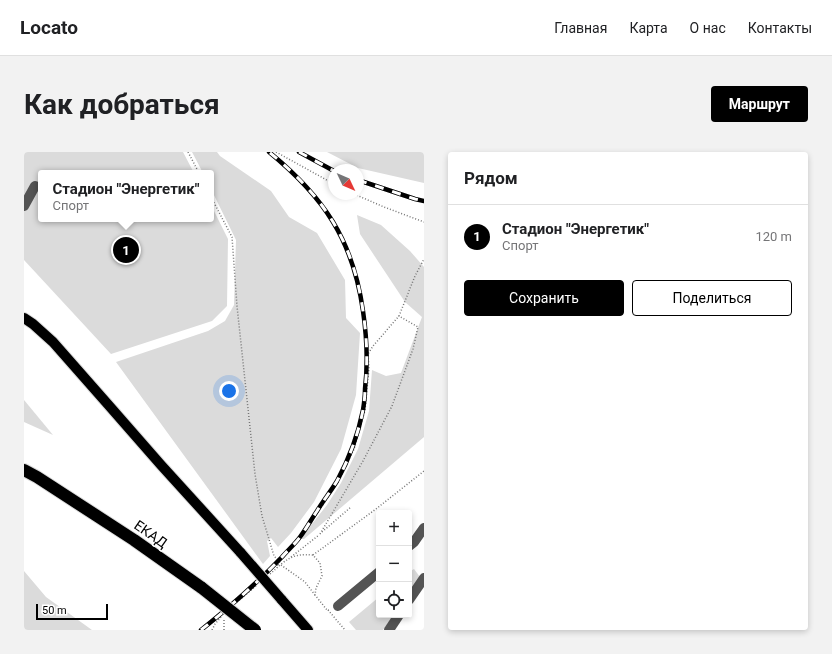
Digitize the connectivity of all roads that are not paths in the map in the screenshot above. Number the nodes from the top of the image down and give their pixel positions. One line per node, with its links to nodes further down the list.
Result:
1 (34, 186): 2 (lane)
2 (24, 206)
3 (24, 318): 13 (main road, bridge)
4 (24, 470): 12 (highway, ЕКАД, bridge)
5 (424, 528): 6 (lane)
6 (412, 544)
7 (376, 574): 10 (lane)
8 (424, 578): 9 (lane)
9 (412, 596)
10 (338, 606)
11 (397, 618): 14 (lane)
12 (255, 630)
13 (308, 630)
14 (389, 630)

